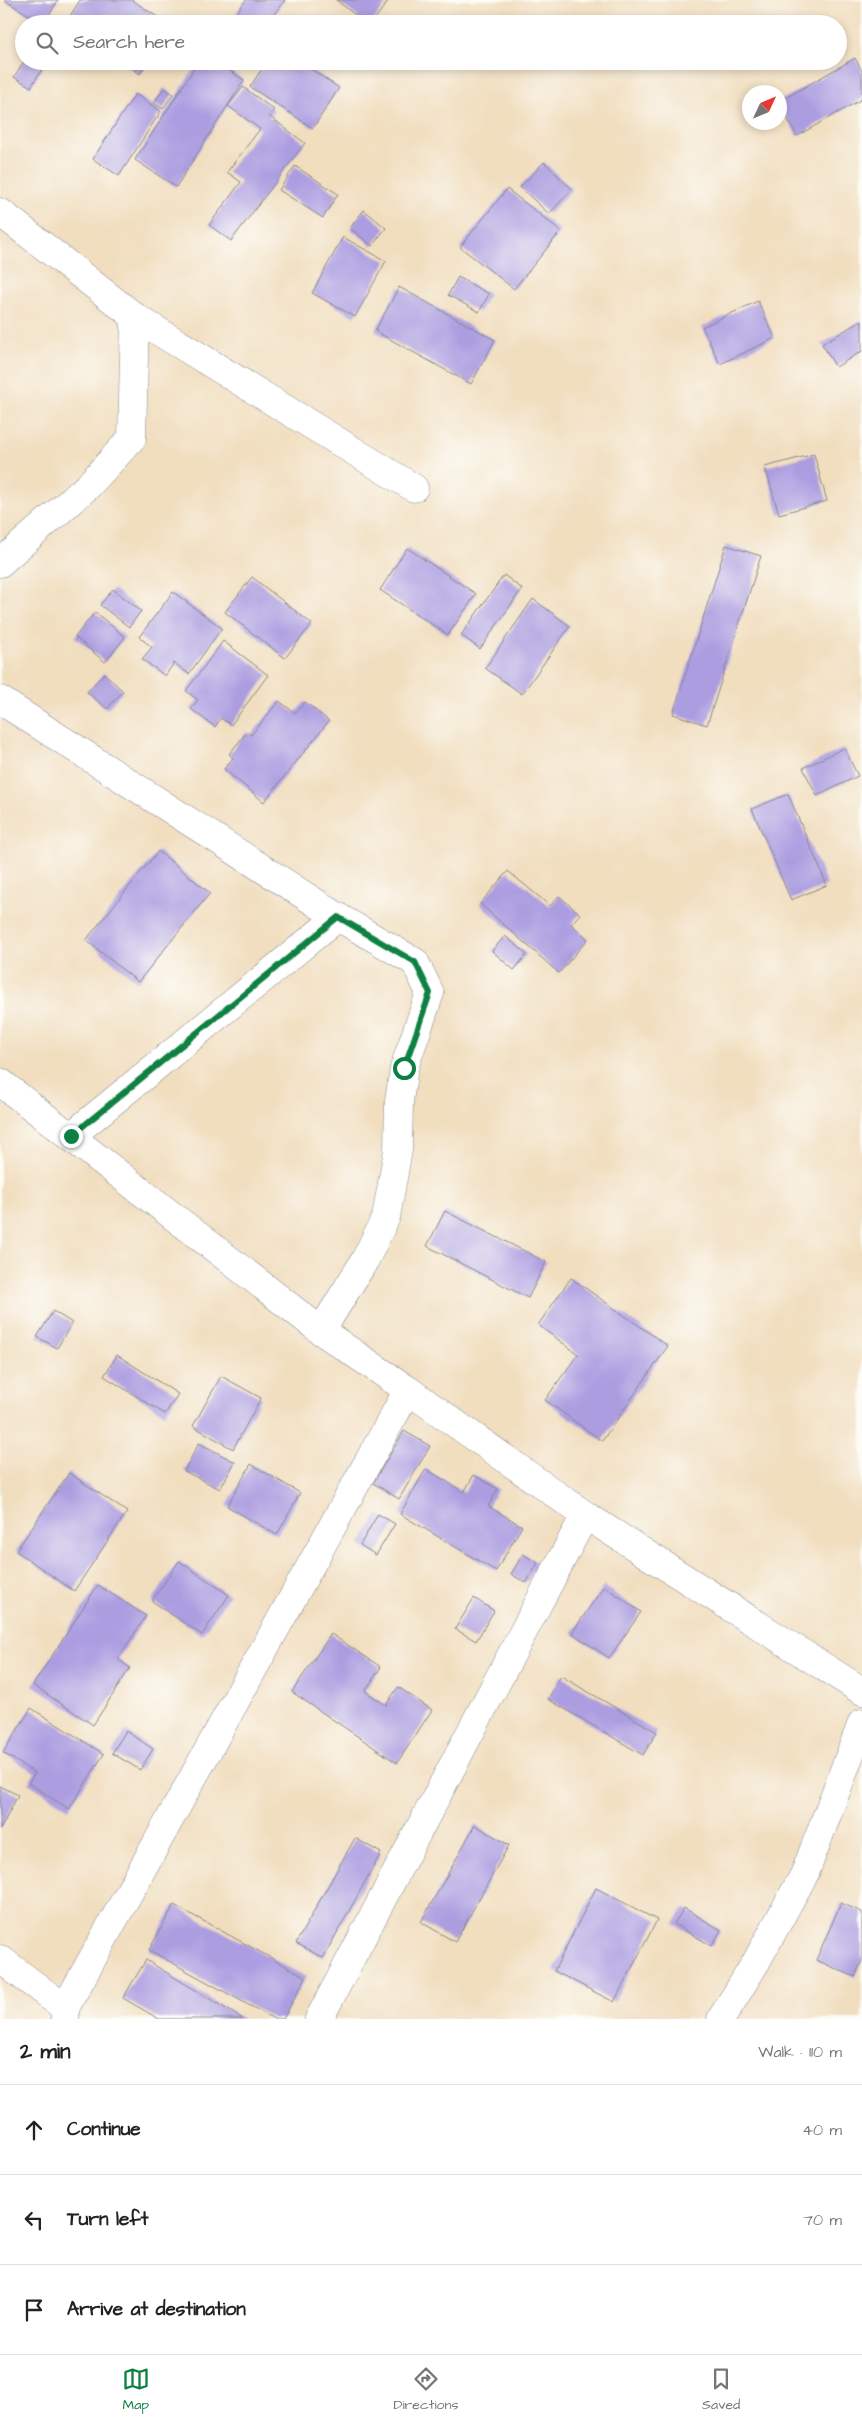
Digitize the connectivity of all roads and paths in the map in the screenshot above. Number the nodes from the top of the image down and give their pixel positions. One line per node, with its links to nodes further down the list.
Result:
1 (0, 212): 2 (street)
2 (135, 317): 3 (street); 4 (street)
3 (414, 488)
4 (0, 563)
5 (0, 700): 6 (street)
6 (338, 917): 8 (street); 9 (street)
7 (0, 1082): 8 (street)
8 (71, 1136): 9 (street)
9 (321, 1331): 10 (street)
10 (408, 1390): 11 (street); 15 (street)
11 (585, 1515): 12 (street); 16 (street)
12 (862, 1692)
13 (862, 1723): 17 (street)
14 (0, 1959): 15 (street)
15 (65, 2013)
16 (319, 2019)
17 (721, 2019)

